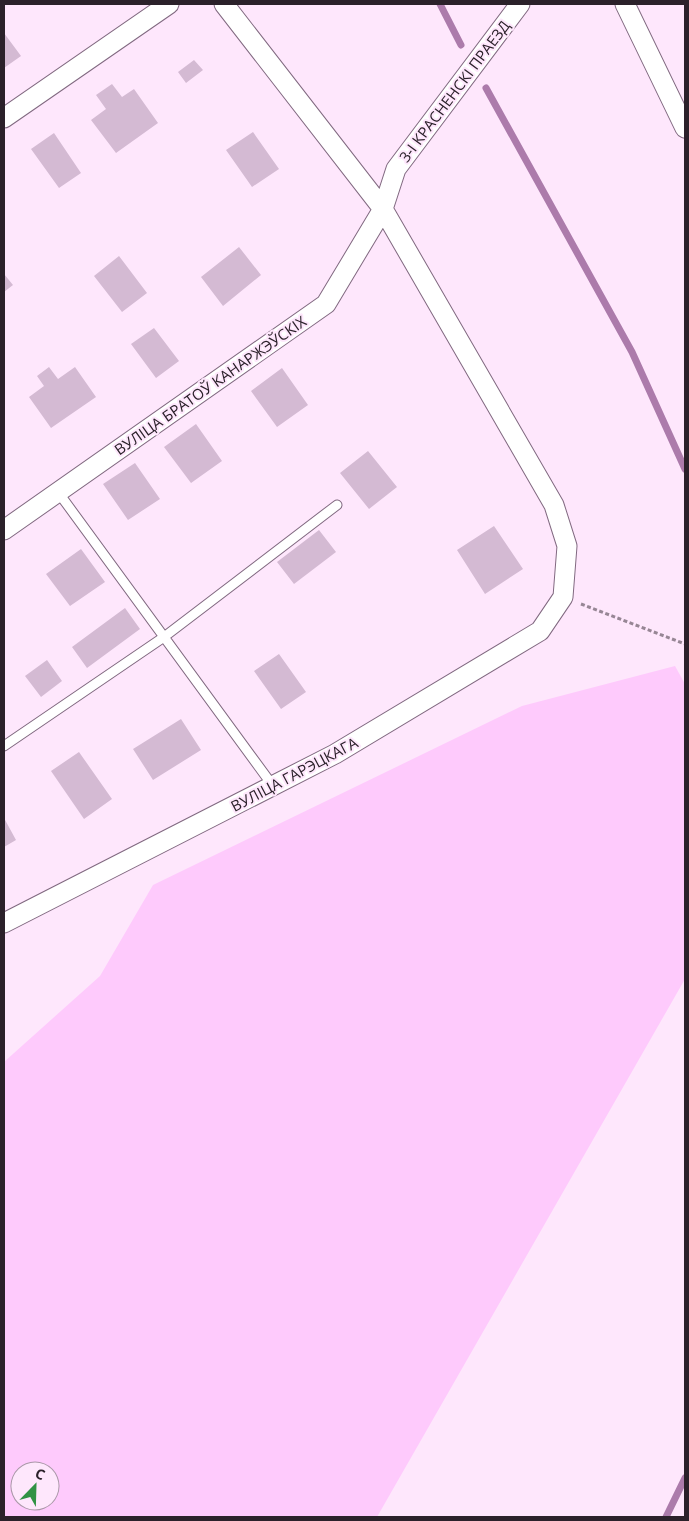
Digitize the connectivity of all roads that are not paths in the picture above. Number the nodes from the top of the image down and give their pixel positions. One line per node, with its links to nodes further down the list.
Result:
1 (170, 4): 5 (street)
2 (224, 4): 7 (street)
3 (520, 4): 7 (street, 3-І КРАСНЕНСКІ ПРАЕЗД)
4 (625, 4): 6 (street)
5 (4, 118)
6 (685, 128)
7 (383, 209): 8 (street, ВУЛІЦА БРАТОЎ КАНАРЖЭЎСКІХ); 13 (street, ВУЛІЦА ГАРЭЦКАГА)
8 (58, 492): 10 (street, ВУЛІЦА БРАТОЎ КАНАРЖЭЎСКІХ); 11 (lane)
9 (337, 505): 11 (lane)
10 (4, 530)
11 (164, 637): 12 (lane); 13 (lane)
12 (4, 746)
13 (273, 786): 14 (street, ВУЛІЦА ГАРЭЦКАГА)
14 (4, 923)

